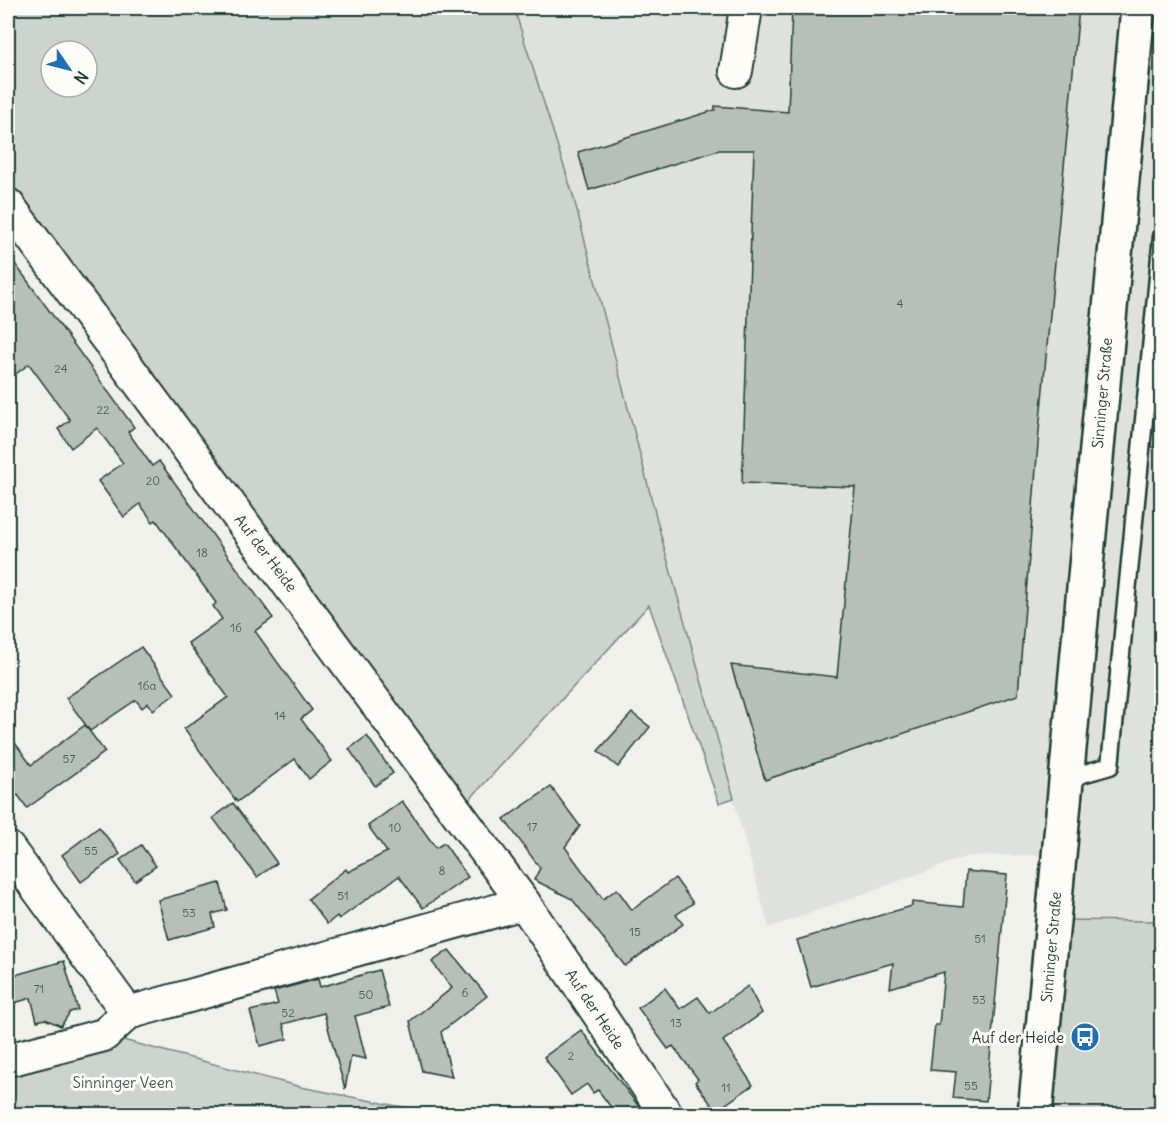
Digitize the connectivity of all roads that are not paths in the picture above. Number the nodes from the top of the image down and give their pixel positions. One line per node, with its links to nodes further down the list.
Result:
1 (746, 8): 3 (street)
2 (1138, 8): 6 (main road, Sinninger Straße)
3 (736, 71)
4 (8, 205): 8 (street, Auf der Heide)
5 (1161, 236): 6 (lane)
6 (1065, 779): 12 (main road, Sinninger Straße)
7 (8, 848): 9 (street)
8 (524, 903): 9 (street); 11 (street, Auf der Heide)
9 (128, 1012): 10 (street)
10 (8, 1060)
11 (666, 1114)
12 (1035, 1114)

